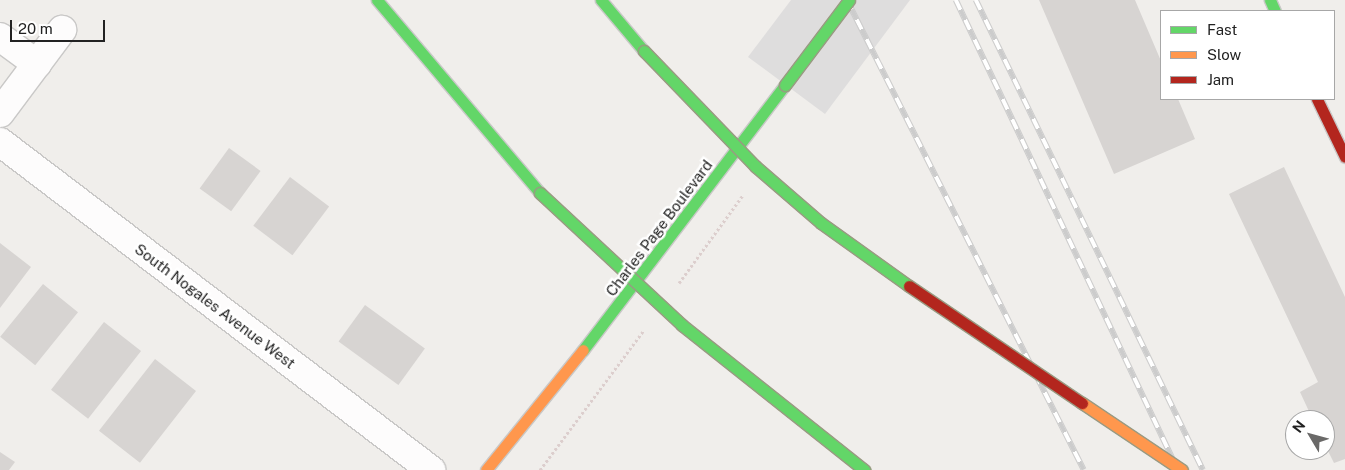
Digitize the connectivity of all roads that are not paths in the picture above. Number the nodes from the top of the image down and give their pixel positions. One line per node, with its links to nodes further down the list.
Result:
1 (377, 0): 13 (main road, bridge)
2 (601, 0): 14 (main road, bridge)
3 (849, 0): 12 (main road, Charles Page Boulevard, bridge)
4 (62, 30): 6 (street)
5 (0, 37): 6 (street)
6 (37, 64): 8 (street)
7 (1317, 100): 10 (main road)
8 (0, 113)
9 (0, 142): 11 (street, South Nogales Avenue West)
10 (1345, 157)
11 (430, 470)
12 (486, 470)
13 (864, 470)
14 (1182, 470)

